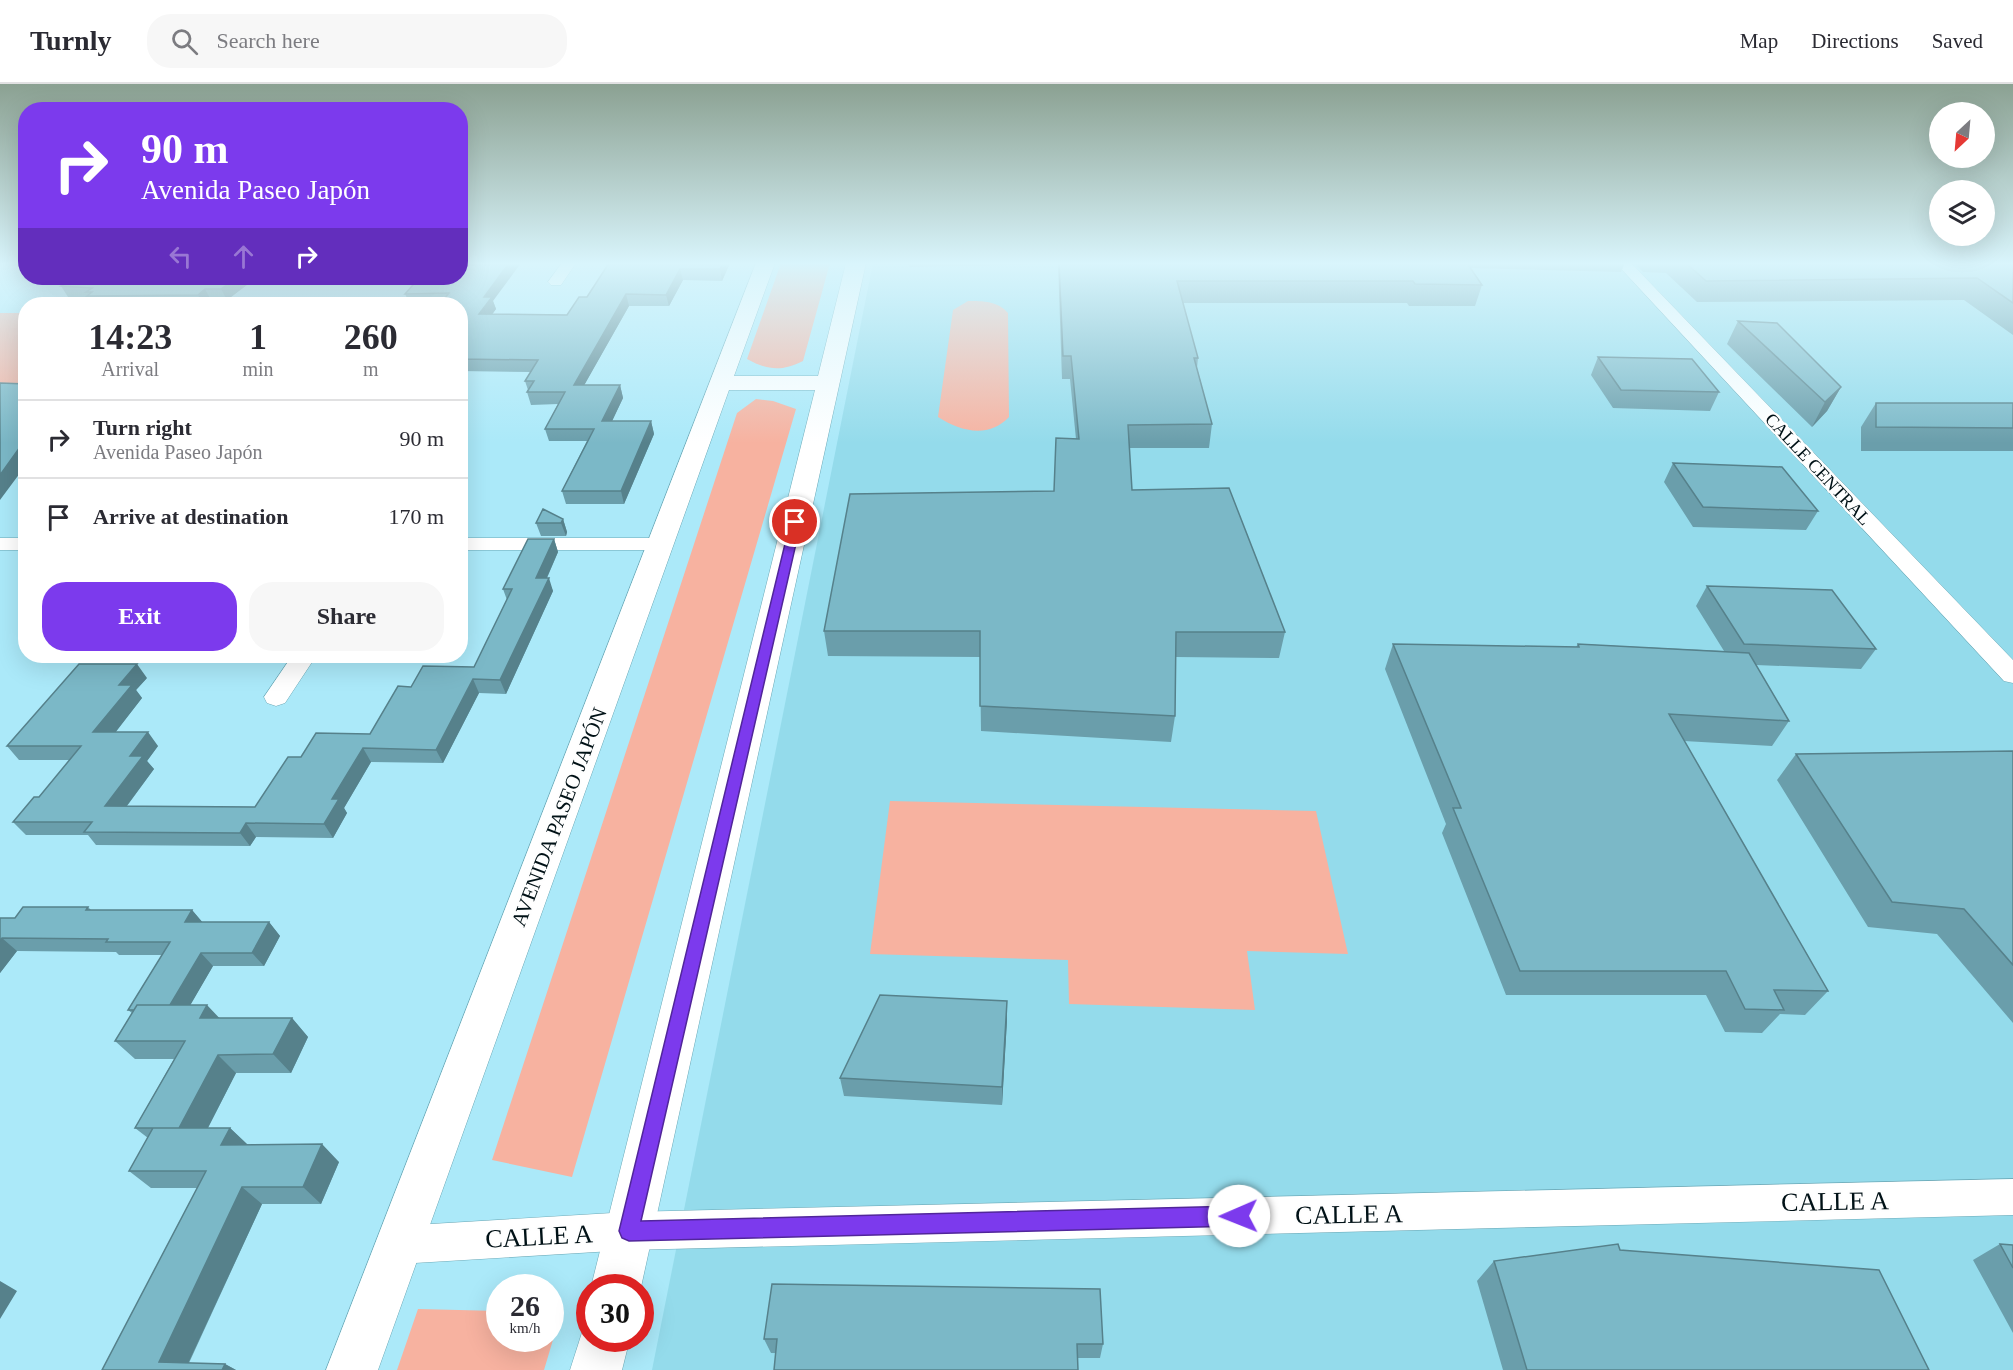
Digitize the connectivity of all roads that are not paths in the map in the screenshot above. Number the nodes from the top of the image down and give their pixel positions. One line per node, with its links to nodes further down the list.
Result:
1 (742, 323): 4 (main road, AVENIDA PASEO JAPÓN)
2 (842, 323): 5 (main road)
3 (1680, 323): 11 (street, CALLE CENTRAL)
4 (720, 383): 5 (main road); 9 (main road, AVENIDA PASEO JAPÓN)
5 (828, 383): 14 (main road)
6 (0, 544): 7 (street)
7 (18, 544)
8 (468, 544): 9 (street)
9 (660, 544): 15 (main road, AVENIDA PASEO JAPÓN)
10 (299, 663): 12 (street)
11 (2013, 675)
12 (276, 697)
13 (2013, 1197): 14 (street, CALLE A)
14 (629, 1231): 15 (street, CALLE A); 16 (main road)
15 (398, 1245): 18 (main road, AVENIDA PASEO JAPÓN)
16 (619, 1274)
17 (600, 1352): 19 (main road)
18 (352, 1370)
19 (596, 1370)

